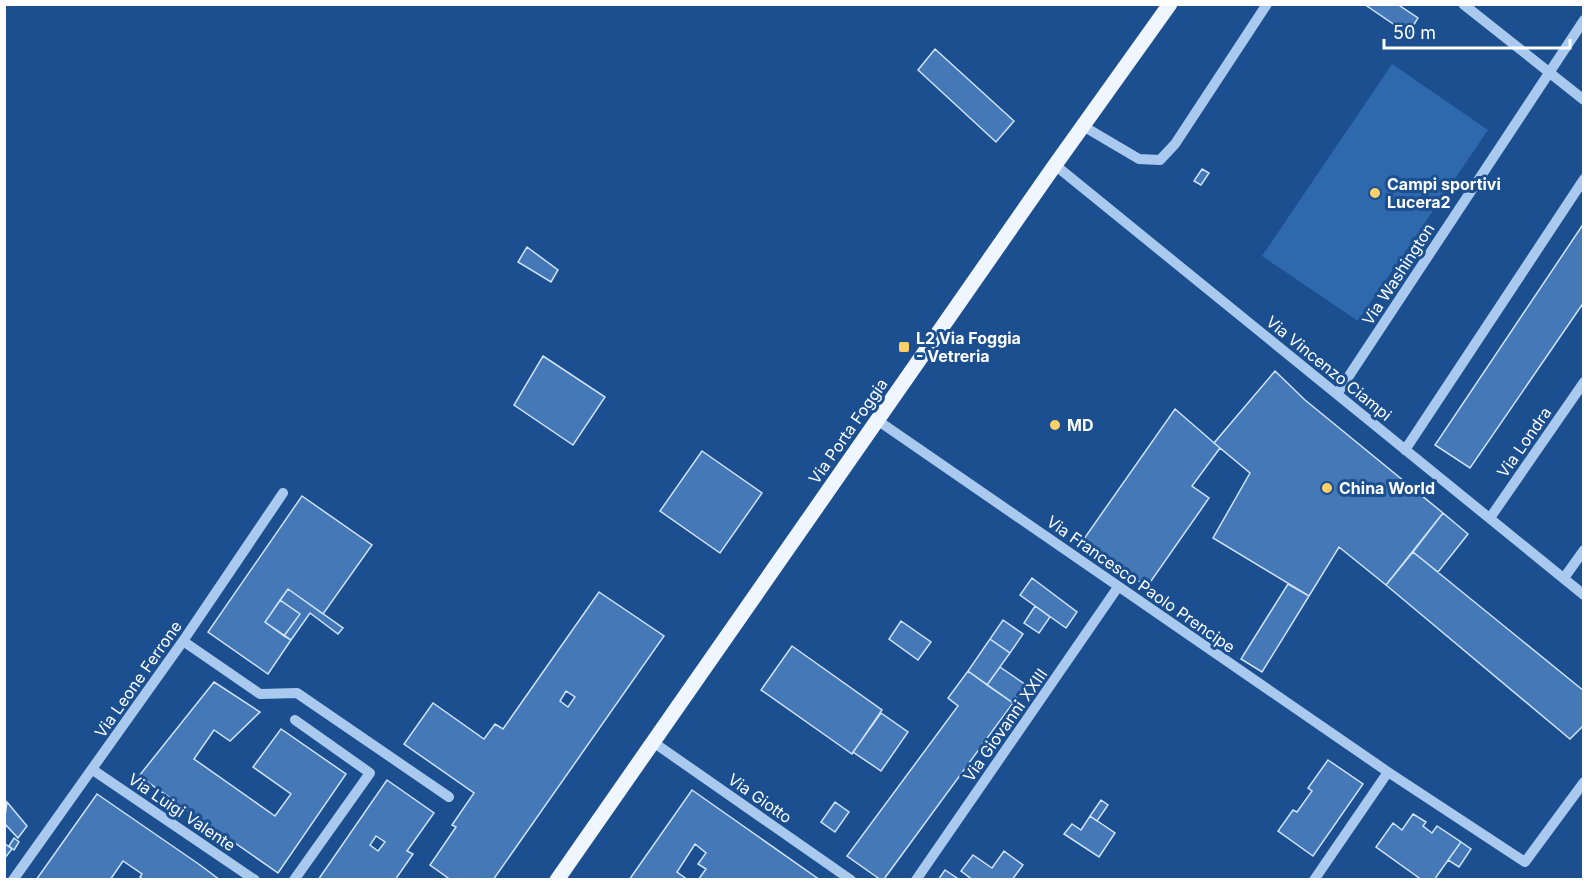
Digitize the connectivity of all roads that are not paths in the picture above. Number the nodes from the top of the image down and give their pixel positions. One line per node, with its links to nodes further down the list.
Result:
1 (1170, 4): 7 (main road, Via Porta Foggia)
2 (1267, 4): 7 (street)
3 (1463, 4): 5 (street)
4 (1584, 21): 5 (street, Via Washington)
5 (1549, 72): 6 (street); 11 (street, Via Washington)
6 (1584, 100)
7 (1083, 126): 8 (main road, Via Porta Foggia)
8 (1055, 165): 11 (street, Via Vincenzo Ciampi); 12 (main road, Via Porta Foggia)
9 (1584, 179): 13 (street)
10 (1584, 382): 15 (street, Via Londra)
11 (1337, 394): 13 (street, Via Vincenzo Ciampi)
12 (877, 420): 18 (street, Via Francesco Paolo Prencipe); 22 (main road, Via Porta Foggia)
13 (1405, 450): 15 (street, Via Vincenzo Ciampi)
14 (283, 493): 20 (street, Via Leone Ferrone)
15 (1490, 518): 17 (street, Via Vincenzo Ciampi)
16 (1584, 549): 17 (street)
17 (1564, 578): 19 (street, Via Vincenzo Ciampi)
18 (1118, 587): 24 (street, Via Francesco Paolo Prencipe); 32 (street, Via Giovanni XXIII)
19 (1584, 595)
20 (183, 641): 23 (street, Via Leone Ferrone); 26 (street)
21 (295, 720): 29 (street)
22 (653, 742): 30 (main road, Via Porta Foggia); 31 (street, Via Giotto)
23 (93, 770): 27 (street, Via Leone Ferrone); 28 (street, Via Luigi Valente)
24 (1388, 772): 25 (street, Via Francesco Paolo Prencipe); 33 (street)
25 (1584, 782)
26 (449, 797)
27 (13, 879)
28 (255, 879)
29 (294, 879)
30 (557, 879)
31 (851, 879)
32 (916, 879)
33 (1314, 879)

